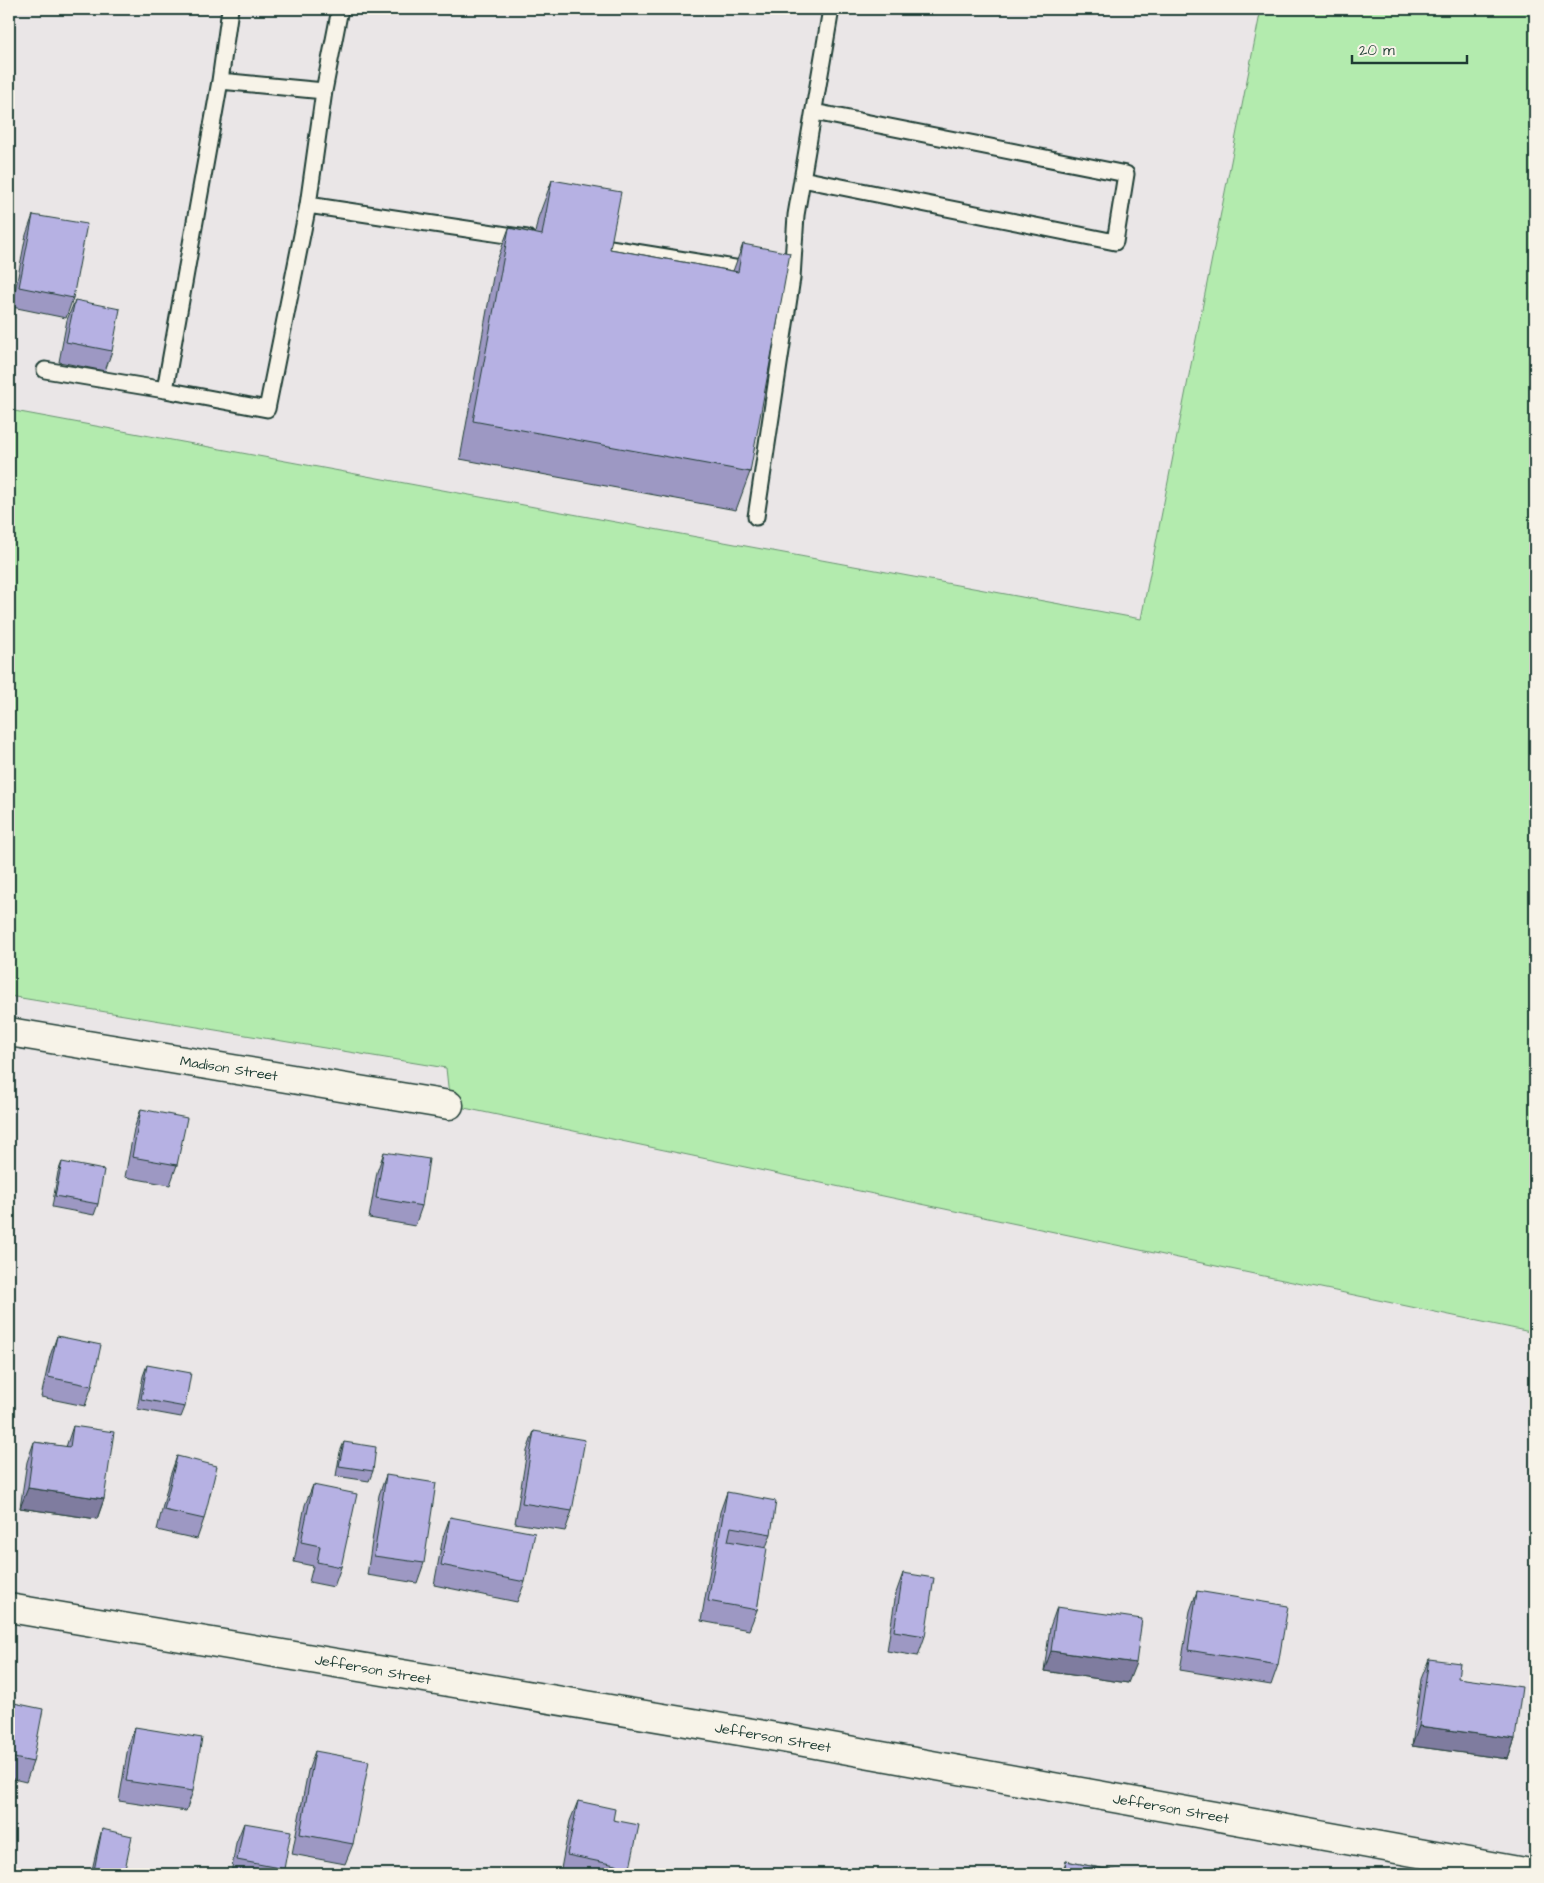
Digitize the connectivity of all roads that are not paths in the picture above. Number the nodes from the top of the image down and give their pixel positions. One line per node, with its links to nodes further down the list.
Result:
1 (230, 9): 4 (lane)
2 (340, 9): 5 (lane)
3 (831, 9): 6 (lane)
4 (220, 80): 5 (lane); 13 (lane)
5 (324, 91): 8 (lane)
6 (814, 112): 7 (lane); 7 (lane)
7 (802, 179): 11 (lane)
8 (308, 205): 9 (lane); 13 (lane)
9 (534, 239)
10 (604, 247): 11 (lane)
11 (782, 276): 14 (lane)
12 (45, 370): 13 (lane)
13 (165, 390)
14 (756, 518)
15 (9, 1032): 16 (street, Madison Street)
16 (450, 1105)
17 (9, 1608): 18 (street, Jefferson Street)
18 (1535, 1874)

